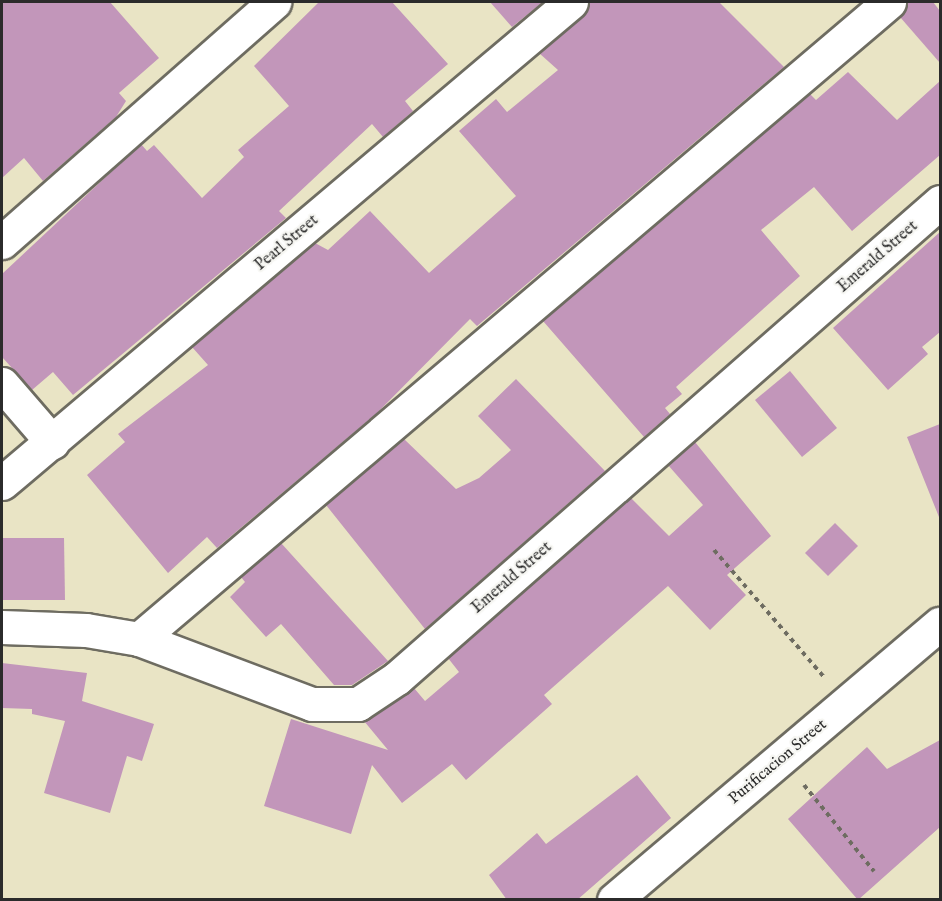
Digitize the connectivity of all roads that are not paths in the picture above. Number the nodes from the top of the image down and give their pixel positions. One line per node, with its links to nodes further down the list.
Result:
1 (274, 2): 5 (street)
2 (571, 2): 7 (street, Pearl Street)
3 (889, 2): 11 (street)
4 (940, 202): 11 (street, Emerald Street)
5 (2, 242)
6 (2, 384): 7 (street)
7 (52, 442): 8 (street, Pearl Street)
8 (2, 483)
9 (940, 624): 12 (street, Purificacion Street)
10 (2, 627): 11 (street, Emerald Street)
11 (139, 639)
12 (614, 900)

